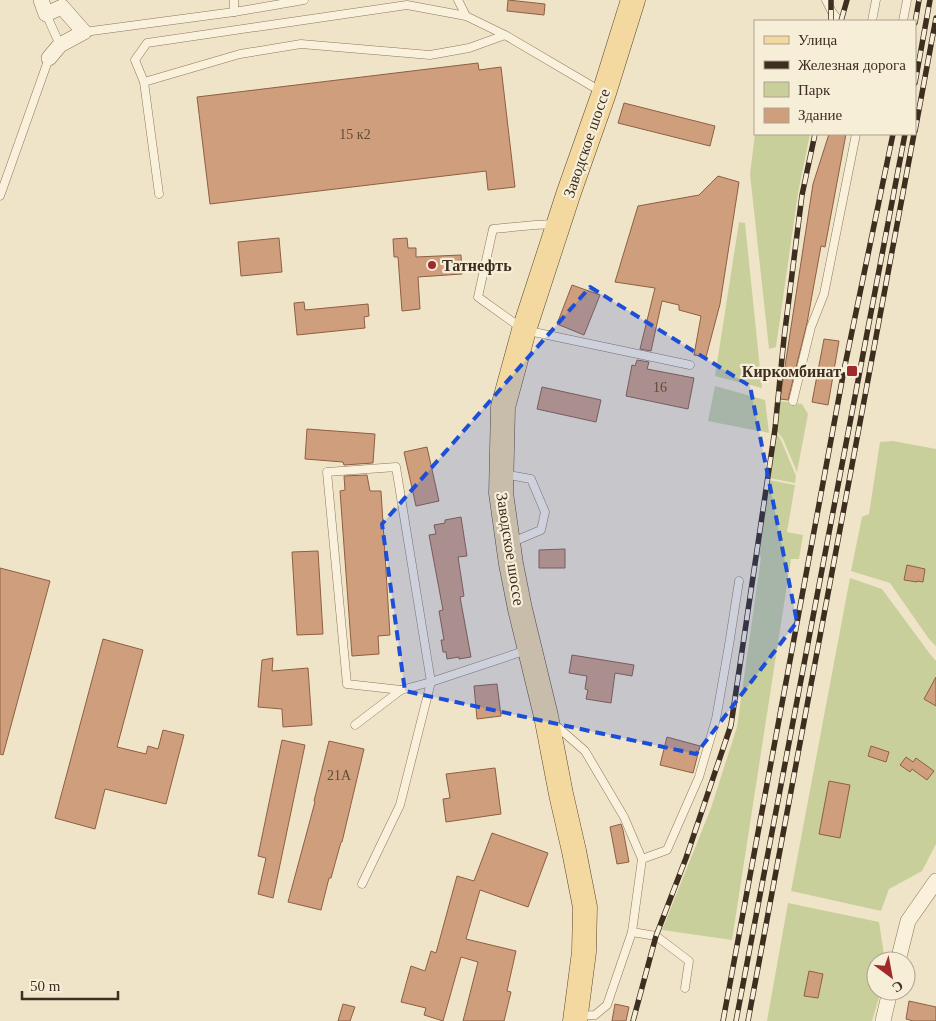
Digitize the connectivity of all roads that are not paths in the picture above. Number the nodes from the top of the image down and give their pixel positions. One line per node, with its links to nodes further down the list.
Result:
1 (234, 0): 10 (lane)
2 (304, 0): 10 (lane)
3 (458, 0): 11 (lane)
4 (633, 0): 20 (main road, Заводское шоссе)
5 (826, 0): 12 (lane)
6 (876, 0): 13 (lane)
7 (907, 0): 14 (lane)
8 (62, 4): 9 (street); 15 (street)
9 (44, 7): 17 (lane)
10 (234, 12): 15 (lane)
11 (466, 16): 16 (lane); 19 (lane)
12 (838, 20)
13 (872, 20)
14 (903, 20)
15 (84, 32): 17 (street)
16 (505, 35): 19 (lane); 20 (lane)
17 (60, 45): 18 (street)
18 (49, 58): 23 (lane)
19 (144, 82): 22 (lane)
20 (604, 93): 24 (main road, Заводское шоссе)
21 (856, 135): 27 (lane)
22 (159, 194)
23 (0, 196)
24 (558, 224): 25 (main road, Заводское шоссе); 25 (lane)
25 (524, 330): 26 (lane); 28 (main road, Заводское шоссе)
26 (690, 365)
27 (794, 401)
28 (501, 474): 29 (main road, Заводское шоссе); 29 (lane)
29 (508, 544): 31 (main road, Заводское шоссе)
30 (739, 581): 36 (lane)
31 (529, 649): 32 (lane); 34 (main road, Заводское шоссе)
32 (431, 682): 33 (lane); 33 (lane); 38 (lane)
33 (401, 690): 35 (lane)
34 (546, 716): 36 (lane); 43 (main road, Заводское шоссе)
35 (356, 725)
36 (642, 859): 39 (lane)
37 (936, 881): 40 (street)
38 (362, 884)
39 (632, 932): 41 (lane); 43 (lane)
40 (900, 951)
41 (685, 988)
42 (888, 1001): 44 (street)
43 (576, 1018)
44 (883, 1021)

